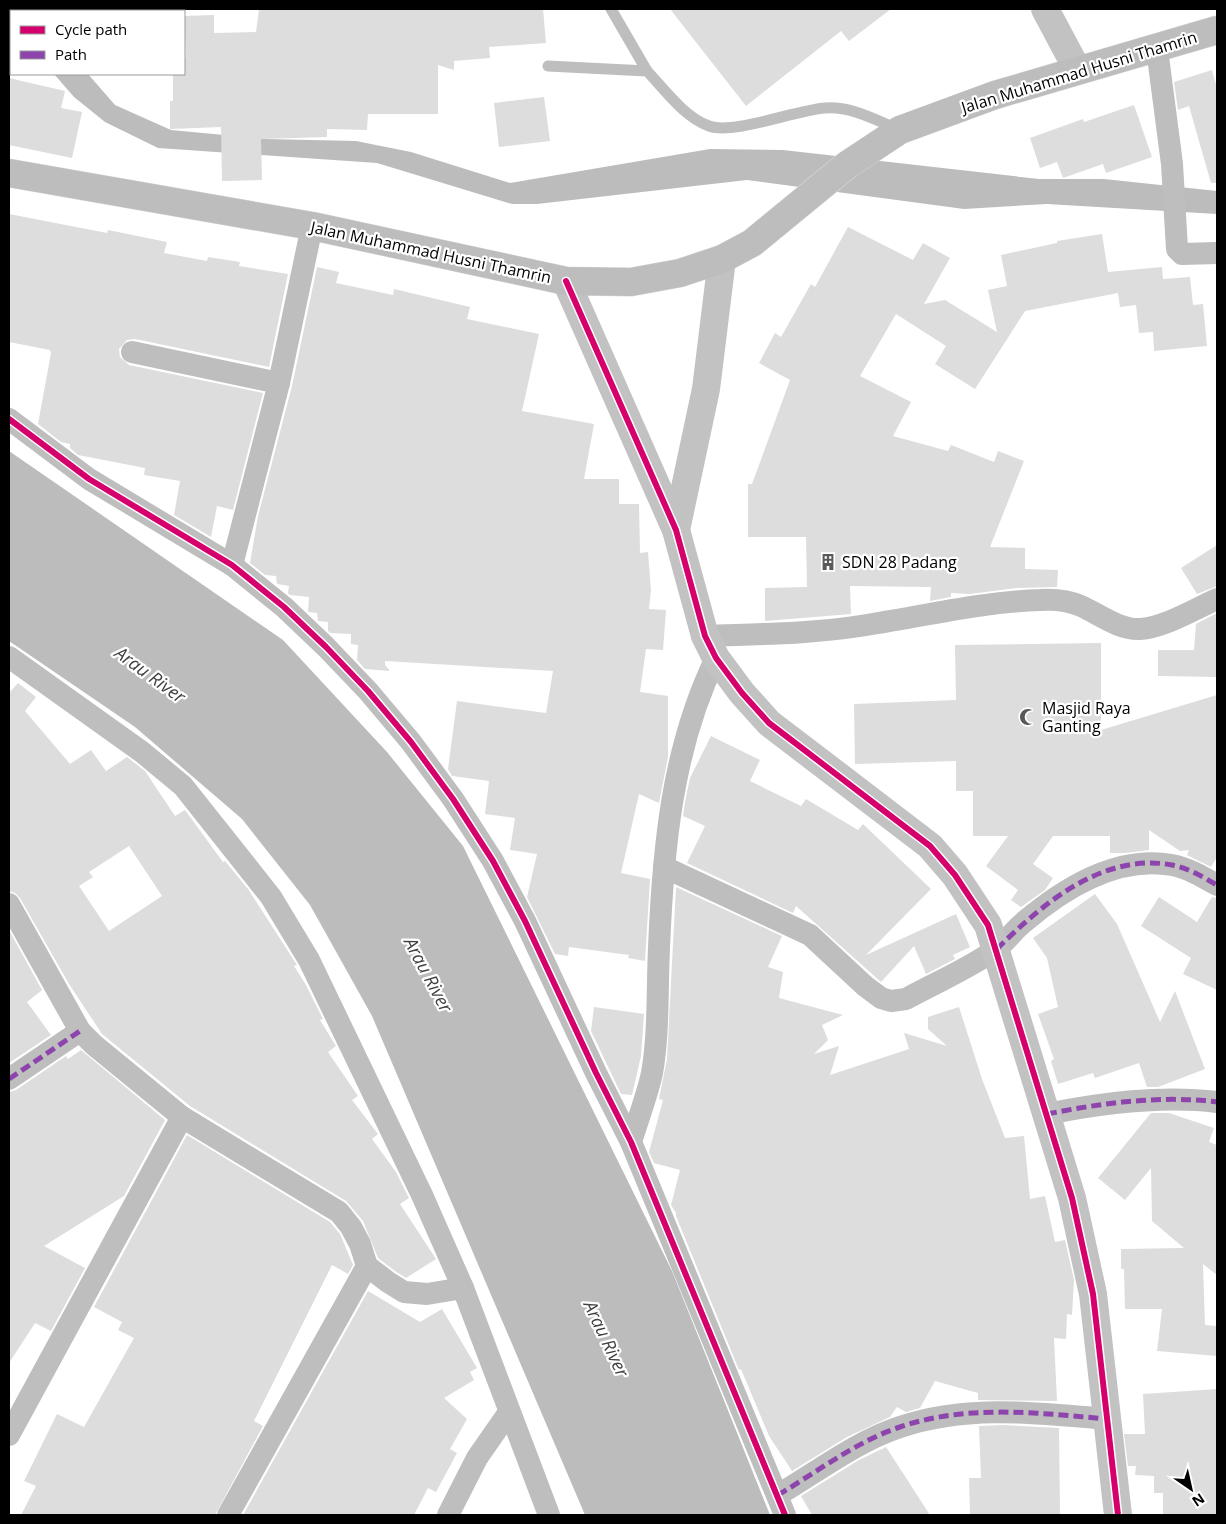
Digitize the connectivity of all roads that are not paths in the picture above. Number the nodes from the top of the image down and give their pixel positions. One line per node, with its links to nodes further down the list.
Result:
1 (611, 9): 7 (lane)
2 (1045, 9): 6 (street)
3 (1217, 30): 4 (main road, Jalan Muhammad Husni Thamrin)
4 (1156, 49): 6 (main road, Jalan Muhammad Husni Thamrin); 11 (street)
5 (548, 66): 7 (lane)
6 (1077, 69): 8 (main road, Jalan Muhammad Husni Thamrin)
7 (647, 71): 8 (lane)
8 (900, 130): 12 (main road, Jalan Muhammad Husni Thamrin)
9 (9, 173): 10 (main road, Jalan Muhammad Husni Thamrin)
10 (312, 226): 13 (main road, Jalan Muhammad Husni Thamrin); 15 (street)
11 (1217, 252)
12 (722, 259): 13 (main road, Jalan Muhammad Husni Thamrin); 17 (street)
13 (566, 281): 17 (street)
14 (132, 352): 15 (street)
15 (278, 383): 18 (street)
16 (9, 419): 18 (street)
17 (676, 530): 20 (street)
18 (232, 565): 31 (street)
19 (1217, 599): 20 (street)
20 (711, 647): 22 (street); 25 (street)
21 (9, 657): 33 (street)
22 (664, 867): 25 (street); 31 (street)
23 (1217, 885): 25 (street)
24 (9, 904): 26 (street)
25 (997, 948): 29 (street)
26 (80, 1031): 27 (street); 30 (street)
27 (9, 1079)
28 (1217, 1102): 29 (street)
29 (1047, 1114): 35 (street)
30 (182, 1117): 32 (street); 36 (street)
31 (631, 1142): 37 (street)
32 (367, 1266): 33 (street); 38 (street)
33 (463, 1288): 34 (street)
34 (509, 1412): 39 (street); 40 (street)
35 (1107, 1419): 37 (street); 41 (street)
36 (9, 1436)
37 (782, 1505)
38 (228, 1515)
39 (448, 1515)
40 (549, 1515)
41 (1118, 1515)

